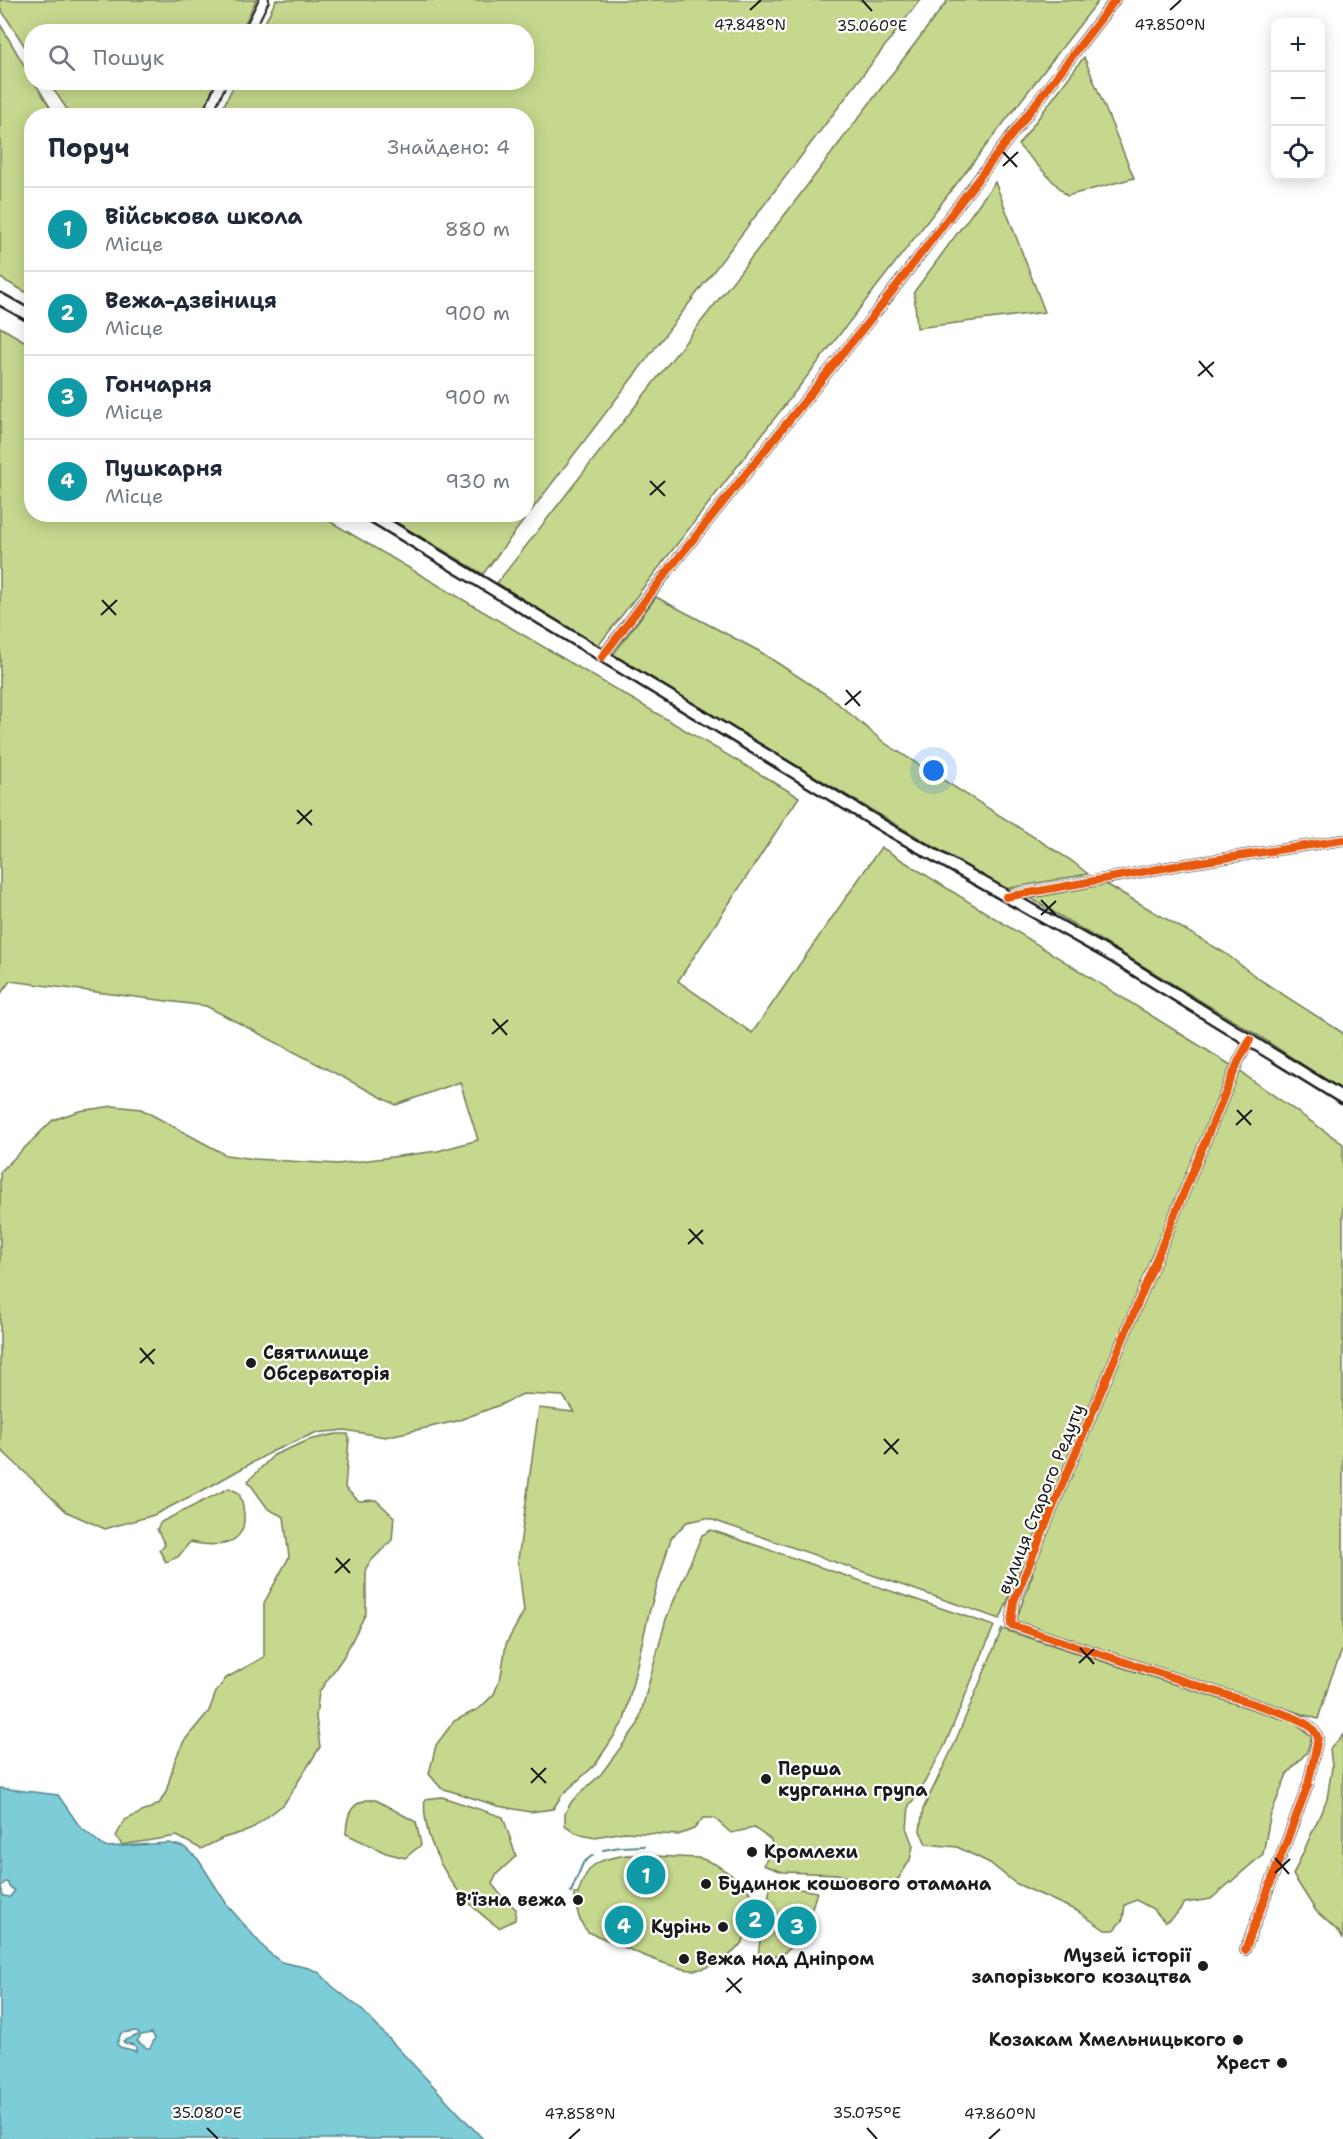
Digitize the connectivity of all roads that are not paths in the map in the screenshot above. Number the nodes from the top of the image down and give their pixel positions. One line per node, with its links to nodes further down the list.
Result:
1 (264, 0): 3 (street)
2 (1115, 0): 9 (street)
3 (252, 24)
4 (218, 90): 5 (street)
5 (210, 108)
6 (0, 299): 7 (main road)
7 (24, 312)
8 (382, 522): 9 (main road)
9 (602, 657): 11 (main road)
10 (1343, 840): 11 (street)
11 (1006, 897): 12 (main road)
12 (1250, 1040): 13 (main road); 14 (street, вулиця Старого Редуту)
13 (1343, 1098)
14 (1245, 1950)

